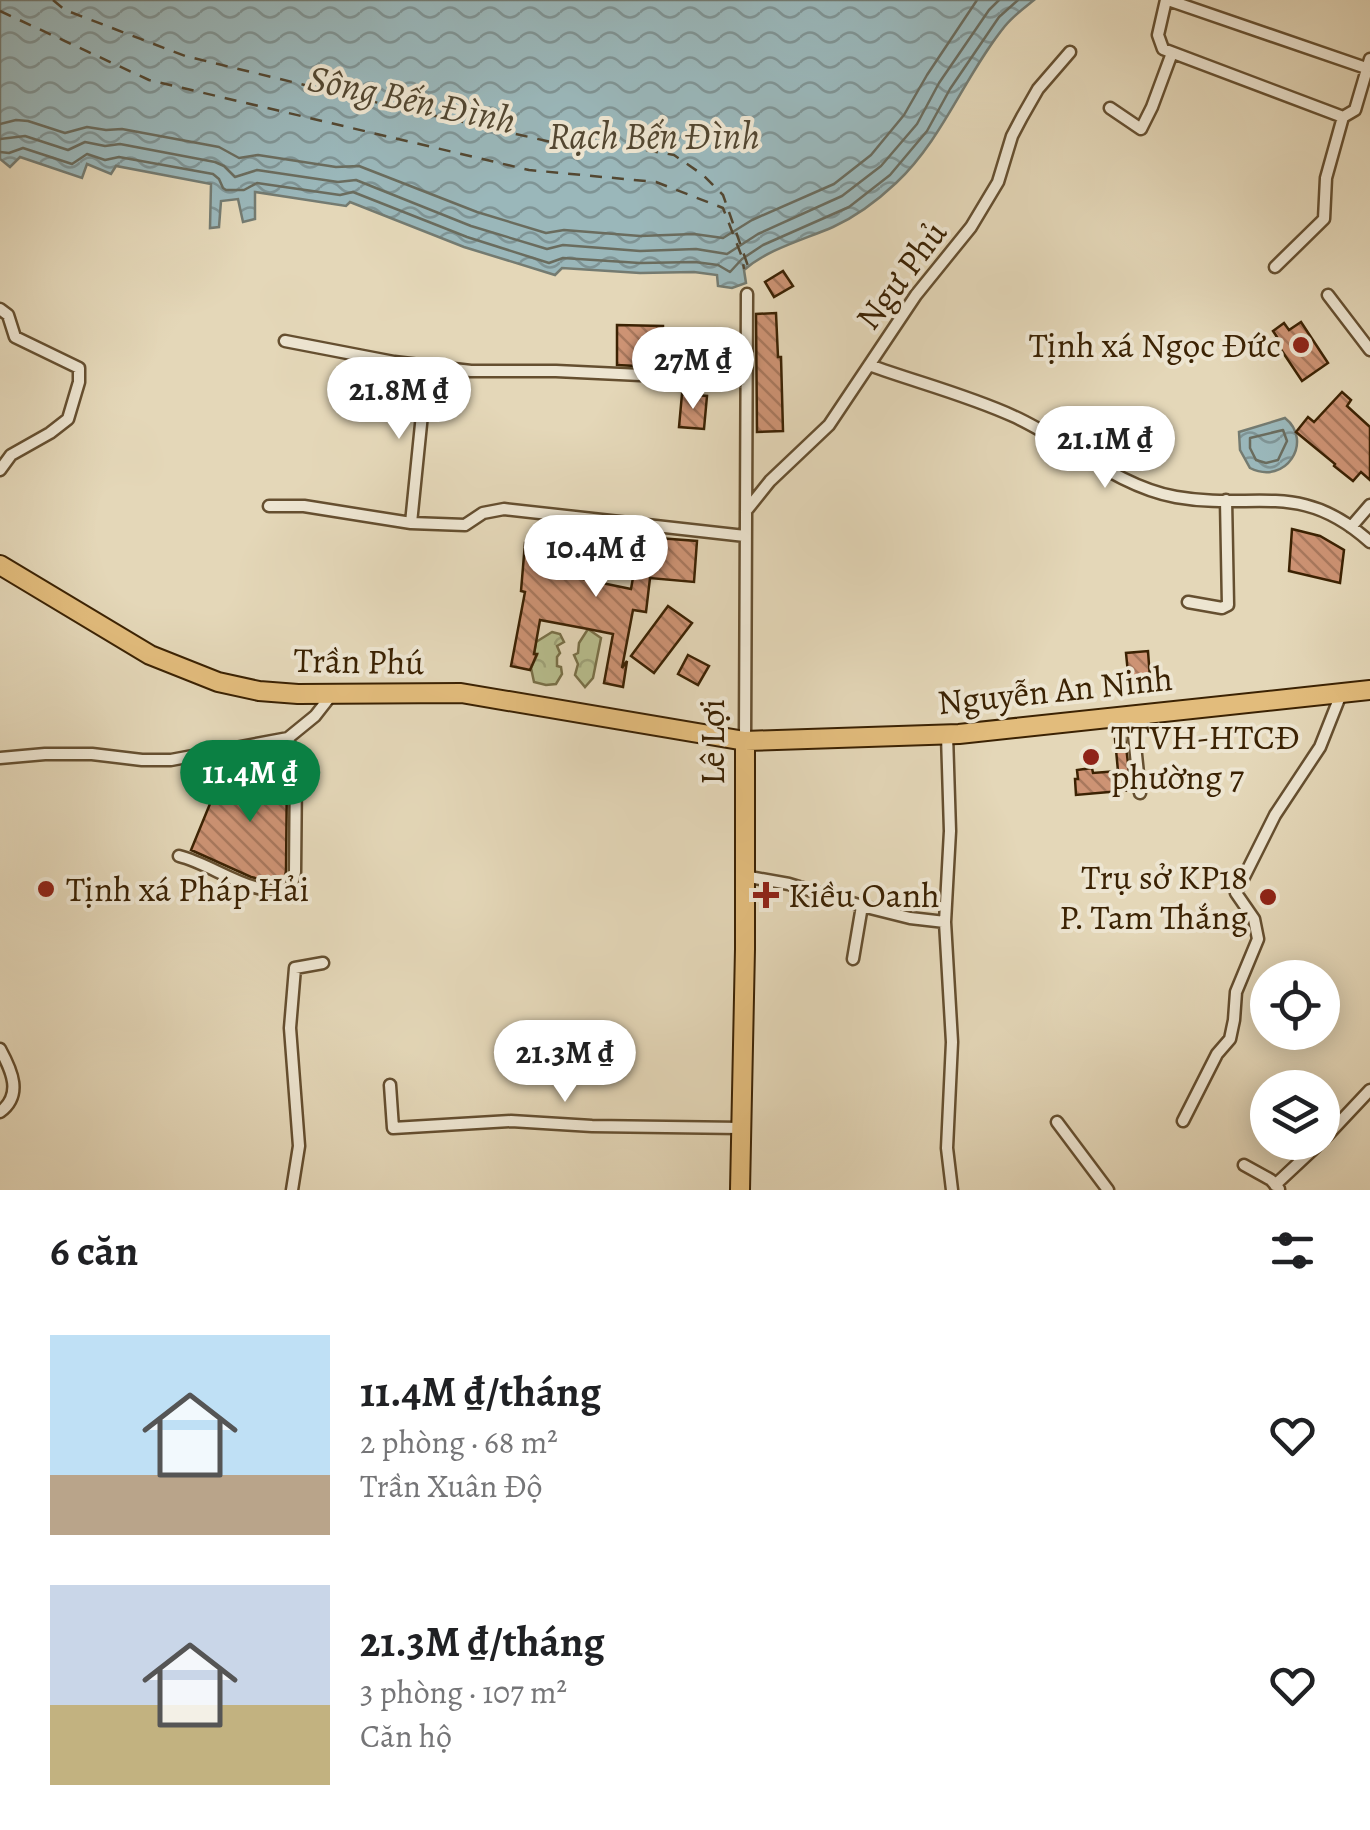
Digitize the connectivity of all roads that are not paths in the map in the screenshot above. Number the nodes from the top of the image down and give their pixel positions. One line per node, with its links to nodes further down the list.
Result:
1 (1167, 0): 3 (street); 4 (street)
2 (1070, 52): 14 (street, Ngư Phủ)
3 (1172, 53): 5 (street); 6 (street)
4 (1368, 64): 6 (street)
5 (1110, 108)
6 (1343, 117): 7 (street)
7 (1276, 266)
8 (746, 294): 15 (street, Lê Lợi)
9 (1328, 295): 12 (street)
10 (0, 309): 16 (street)
11 (285, 341): 13 (street)
12 (1370, 350)
13 (427, 365): 15 (street); 21 (street)
14 (869, 366): 17 (street); 20 (street, Ngư Phủ)
15 (746, 380): 20 (street, Lê Lợi)
16 (0, 470)
17 (1226, 500): 22 (street); 26 (street)
18 (1370, 505): 22 (street)
19 (268, 506): 21 (street)
20 (746, 511): 23 (street, Lê Lợi)
21 (411, 523): 23 (street)
22 (1351, 527): 24 (street)
23 (746, 536): 33 (street, Lê Lợi)
24 (1370, 542)
25 (0, 565): 28 (main road, Trần Phú)
26 (1188, 602)
27 (1370, 690): 29 (main road, Nguyễn An Ninh)
28 (334, 692): 32 (street); 33 (main road, Trần Phú)
29 (1341, 694): 30 (main road, Nguyễn An Ninh); 47 (street)
30 (1132, 716): 31 (main road, Nguyễn An Ninh); 35 (street)
31 (947, 735): 33 (main road, Nguyễn An Ninh); 39 (street)
32 (288, 738): 34 (street); 36 (street)
33 (744, 741): 37 (main road, Lê Lợi)
34 (0, 758)
35 (1140, 793)
36 (179, 856)
37 (744, 876): 38 (street); 49 (main road, Lê Lợi)
38 (862, 906): 39 (street); 40 (street)
39 (945, 922): 55 (street)
40 (853, 959)
41 (323, 963): 53 (street)
42 (0, 1049): 45 (street)
43 (390, 1085): 49 (street)
44 (1370, 1090): 48 (street)
45 (0, 1112)
46 (1057, 1122): 56 (street)
47 (1183, 1122)
48 (1340, 1122)
49 (740, 1128): 54 (main road, Lê Lợi)
50 (1305, 1160): 52 (street)
51 (1244, 1164): 52 (street)
52 (1278, 1188)
53 (292, 1190)
54 (740, 1190)
55 (952, 1190)
56 (1108, 1190)

